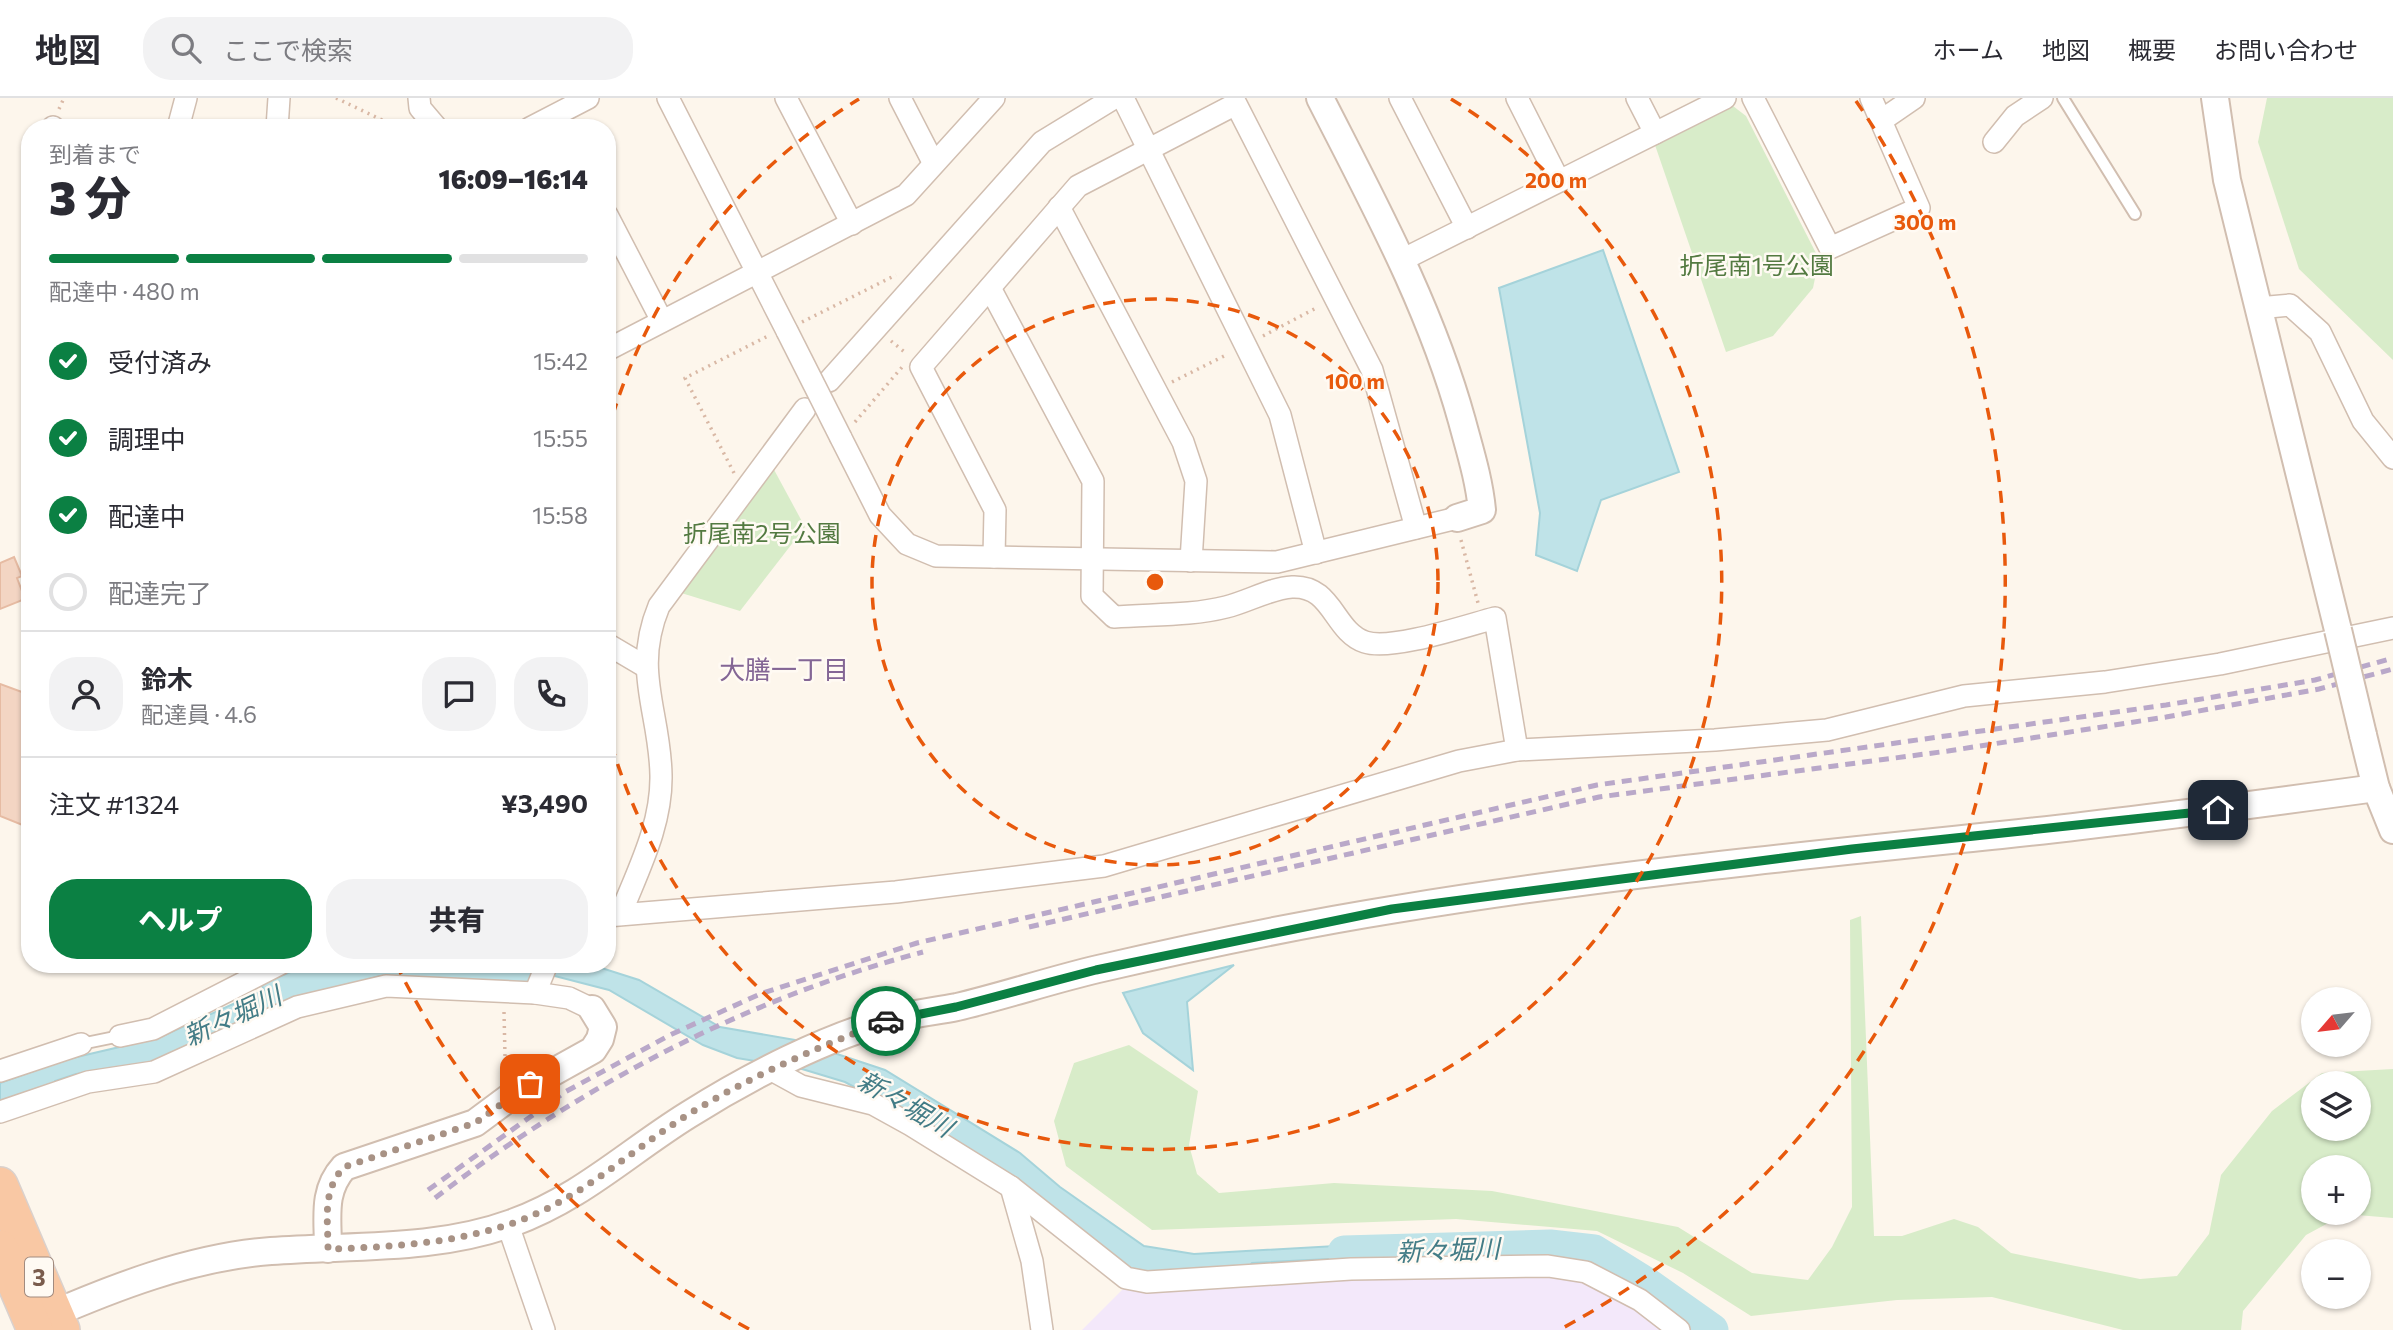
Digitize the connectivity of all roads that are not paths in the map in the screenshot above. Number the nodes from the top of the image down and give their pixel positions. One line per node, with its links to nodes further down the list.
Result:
1 (186, 98): 23 (street)
2 (279, 98): 24 (street)
3 (419, 98): 25 (street)
4 (588, 98): 22 (street)
5 (668, 98): 39 (street)
6 (786, 98): 35 (street)
7 (900, 98): 31 (street)
8 (994, 98): 31 (street)
9 (1114, 98): 44 (street)
10 (1123, 98): 30 (street)
11 (1320, 98): 38 (street)
12 (1400, 98): 36 (street)
13 (1517, 98): 32 (street)
14 (1637, 98): 28 (street)
15 (1725, 98): 28 (street)
16 (1753, 98): 27 (street)
17 (1871, 98): 27 (street)
18 (1914, 98): 27 (street)
19 (2042, 98): 29 (street)
20 (2063, 98): 34 (lane)
21 (2215, 98): 41 (street)
22 (554, 106): 26 (street)
23 (180, 119)
24 (277, 119)
25 (429, 119)
26 (540, 119)
27 (1882, 120)
28 (1655, 133): 32 (street)
29 (1994, 142)
30 (1148, 150): 33 (street); 48 (street); 49 (street)
31 (933, 162): 35 (street)
32 (1559, 181): 36 (street)
33 (1059, 207): 40 (street); 52 (street)
34 (2135, 214)
35 (852, 224): 39 (street)
36 (1467, 228): 38 (street)
37 (616, 232): 42 (street)
38 (1402, 260): 47 (street)
39 (758, 271): 42 (street); 50 (street, bridge)
40 (990, 288): 50 (street); 51 (street)
41 (2258, 307): 46 (street); 57 (street, bridge)
42 (662, 321): 43 (street)
43 (616, 345)
44 (829, 381)
45 (804, 409): 55 (street)
46 (2393, 458)
47 (1458, 524): 48 (street)
48 (1416, 528): 49 (street)
49 (1315, 553): 52 (street)
50 (993, 558): 51 (street)
51 (1093, 561): 52 (street); 56 (street)
52 (1191, 561)
53 (2393, 628): 56 (street)
54 (616, 649): 55 (street)
55 (646, 667): 59 (street)
56 (1517, 750): 60 (street)
57 (2375, 788): 58 (street); 68 (street)
58 (2393, 830)
59 (616, 910)
60 (616, 914)
61 (262, 973): 66 (street)
62 (387, 973): 64 (street)
63 (541, 980): 64 (street); 65 (street)
64 (386, 986): 70 (street)
65 (592, 1009): 75 (street)
66 (120, 1036): 67 (lane)
67 (81, 1044): 69 (street)
68 (770, 1069): 72 (street); 73 (street)
69 (0, 1071)
70 (0, 1112)
71 (0, 1185): 74 (highway, 3)
72 (1011, 1187): 78 (street); 79 (street)
73 (508, 1225): 75 (street); 77 (street)
74 (8, 1236): 76 (highway, 3)
75 (328, 1249): 76 (street)
76 (40, 1325)
77 (544, 1330)
78 (1042, 1330)
79 (1679, 1330)

